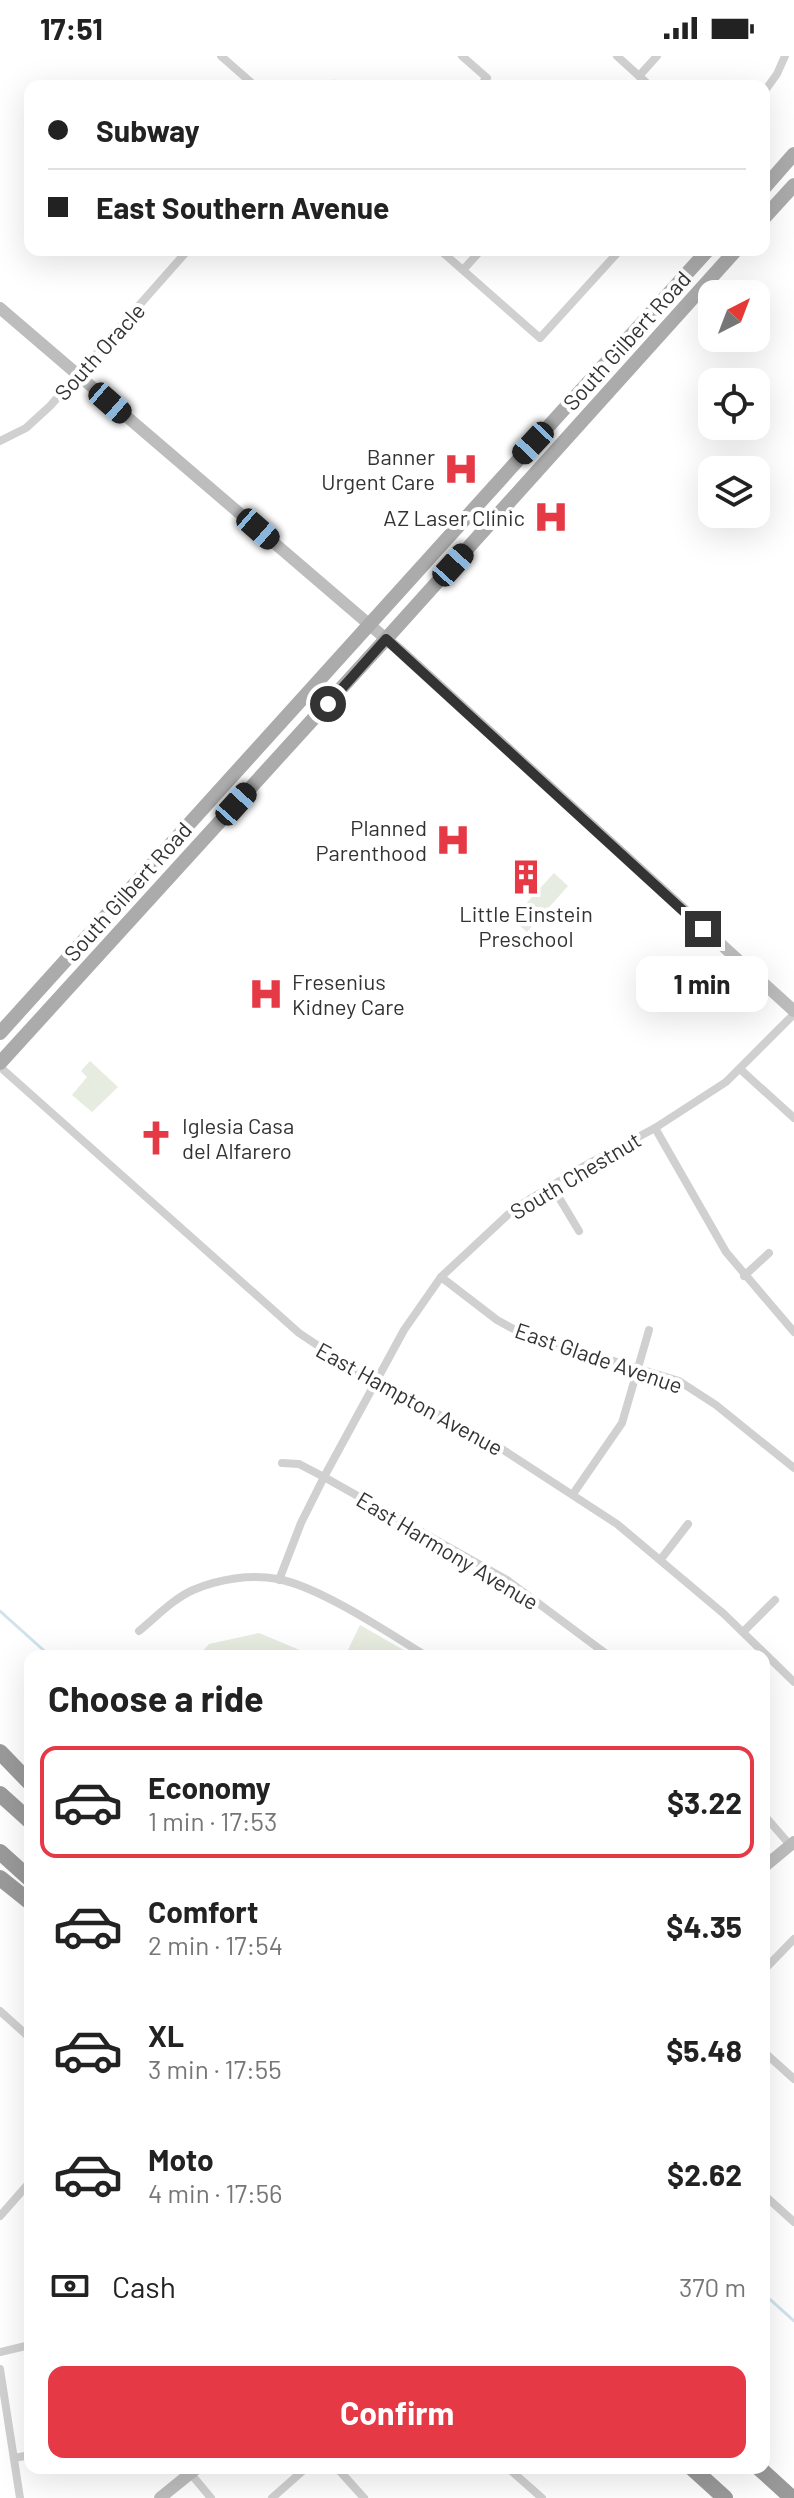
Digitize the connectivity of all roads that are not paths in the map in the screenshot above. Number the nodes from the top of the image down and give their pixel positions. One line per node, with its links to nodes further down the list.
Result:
1 (221, 56): 7 (street)
2 (462, 56): 8 (street)
3 (617, 56): 6 (street)
4 (657, 56): 6 (street)
5 (785, 56): 10 (street)
6 (639, 76): 9 (street)
7 (248, 80)
8 (485, 80)
9 (643, 80)
10 (770, 84)
11 (794, 154): 12 (main road)
12 (770, 182)
13 (794, 185): 15 (main road)
14 (770, 195): 15 (street)
15 (778, 203): 16 (main road)
16 (770, 212)
17 (183, 256): 25 (street, South Oracle)
18 (447, 256): 23 (street)
19 (476, 256): 23 (street)
20 (615, 256): 23 (street)
21 (703, 256): 26 (main road, South Gilbert Road)
22 (731, 256): 27 (main road, South Gilbert Road)
23 (463, 270)
24 (0, 308): 25 (main road)
25 (78, 375): 28 (street, South Oracle); 29 (main road)
26 (547, 427): 27 (main road); 29 (main road, South Gilbert Road)
27 (567, 439): 30 (main road, South Gilbert Road)
28 (0, 441)
29 (368, 624): 30 (main road); 32 (main road, South Gilbert Road)
30 (386, 639): 31 (main road); 33 (main road, South Gilbert Road)
31 (794, 1013): 34 (street, South Chestnut)
32 (0, 1033)
33 (0, 1065): 45 (street, East Hampton Avenue)
34 (740, 1069): 35 (street); 36 (street, South Chestnut)
35 (794, 1118)
36 (655, 1128): 37 (street, South Chestnut); 40 (street)
37 (552, 1186): 38 (street); 41 (street, South Chestnut)
38 (579, 1231)
39 (769, 1253): 40 (street)
40 (744, 1276): 43 (street)
41 (441, 1277): 44 (street, East Glade Avenue); 45 (street, South Chestnut)
42 (649, 1330): 44 (street)
43 (794, 1332)
44 (639, 1368): 47 (street, East Glade Avenue); 49 (street)
45 (376, 1381): 48 (street, South Chestnut); 49 (street, East Hampton Avenue)
46 (282, 1463): 48 (street, East Harmony Avenue)
47 (794, 1468)
48 (324, 1477): 52 (street, South Chestnut); 57 (street, East Harmony Avenue)
49 (573, 1494): 51 (street, East Hampton Avenue)
50 (688, 1524): 51 (street)
51 (661, 1559): 55 (street, East Hampton Avenue)
52 (279, 1580): 54 (street); 56 (street)
53 (775, 1600): 55 (street)
54 (139, 1631)
55 (743, 1632): 58 (street, East Hampton Avenue)
56 (416, 1650)
57 (601, 1650)
58 (761, 1650)
59 (770, 1658): 60 (street, East Hampton Avenue)
60 (794, 1682)
61 (0, 1752): 62 (highway)
62 (24, 1777)
63 (0, 1794): 64 (highway)
64 (24, 1816)
65 (770, 1821): 66 (street)
66 (792, 1844): 68 (main road)
67 (0, 1852): 69 (highway)
68 (770, 1862)
69 (24, 1874)
70 (0, 1878): 71 (highway)
71 (24, 1897)
72 (794, 1939): 73 (street)
73 (770, 1964)
74 (0, 2011): 75 (street)
75 (24, 2033)
76 (770, 2057): 77 (street)
77 (794, 2079)
78 (24, 2189): 80 (street)
79 (770, 2200): 81 (street)
80 (0, 2216)
81 (794, 2222)
82 (24, 2346): 83 (street)
83 (0, 2352)
84 (0, 2369): 86 (street)
85 (24, 2456): 86 (street)
86 (14, 2458): 94 (street)
87 (190, 2474): 95 (main road)
88 (196, 2474): 96 (street)
89 (299, 2474): 97 (street)
90 (342, 2474): 98 (street)
91 (515, 2474): 99 (street)
92 (699, 2474): 100 (highway)
93 (766, 2474): 101 (highway)
94 (20, 2498)
95 (160, 2498)
96 (211, 2498)
97 (272, 2498)
98 (364, 2498)
99 (542, 2498)
100 (725, 2498)
101 (792, 2498)

